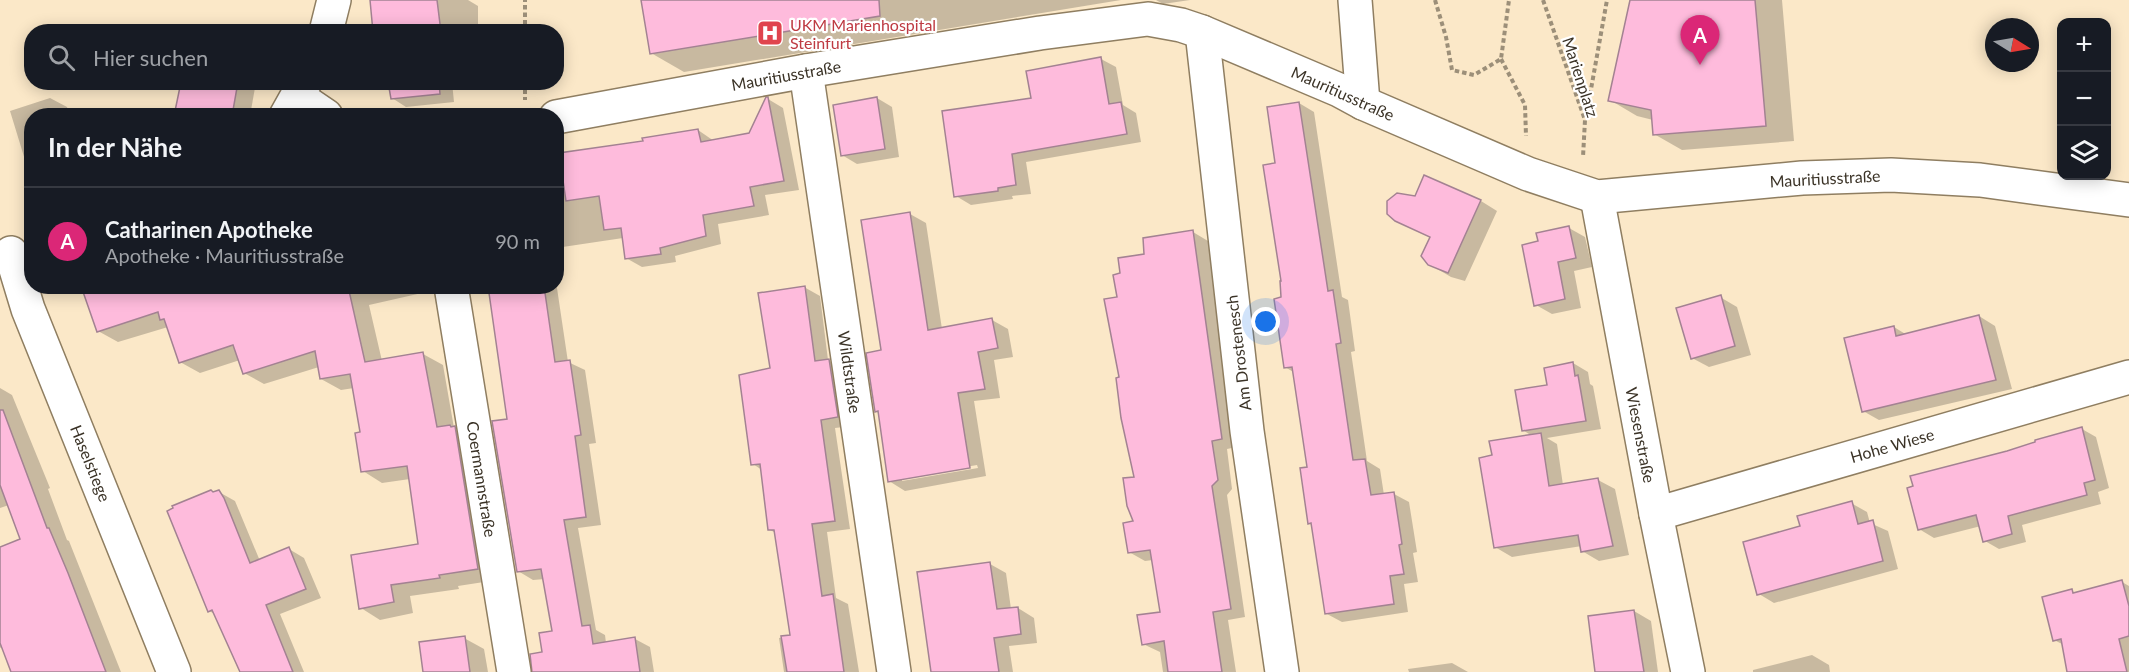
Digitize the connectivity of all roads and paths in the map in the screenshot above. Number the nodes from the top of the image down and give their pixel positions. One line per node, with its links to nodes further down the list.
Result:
1 (334, 0): 8 (street)
2 (525, 0): 9 (path)
3 (1355, 0): 14 (street)
4 (1435, 0): 11 (path)
5 (1509, 0): 11 (path)
6 (1543, 0): 17 (path, Marienplatz)
7 (1607, 0): 17 (path)
8 (328, 24)
9 (525, 24)
10 (1202, 33): 12 (street, Mauritiusstraße); 14 (street, Mauritiusstraße); 30 (street, Am Drostenesch)
11 (1501, 59): 18 (path)
12 (806, 71): 16 (street, Mauritiusstraße); 29 (street, Wildtstraße)
13 (296, 98): 15 (street)
14 (1363, 103): 18 (street, Mauritiusstraße)
15 (313, 108)
16 (564, 116)
17 (1585, 120): 19 (path, Marienplatz)
18 (1528, 174): 19 (street, Mauritiusstraße)
19 (1597, 197): 20 (street, Mauritiusstraße); 26 (street, Wiesenstraße)
20 (2129, 200)
21 (14, 252): 22 (street, Haselstiege)
22 (24, 293)
23 (24, 294): 27 (street, Haselstiege)
24 (452, 294): 28 (street, Coermannstraße)
25 (2129, 377): 26 (street, Hohe Wiese)
26 (1656, 514): 31 (street, Wiesenstraße)
27 (174, 672)
28 (514, 672)
29 (894, 672)
30 (1282, 672)
31 (1688, 672)

